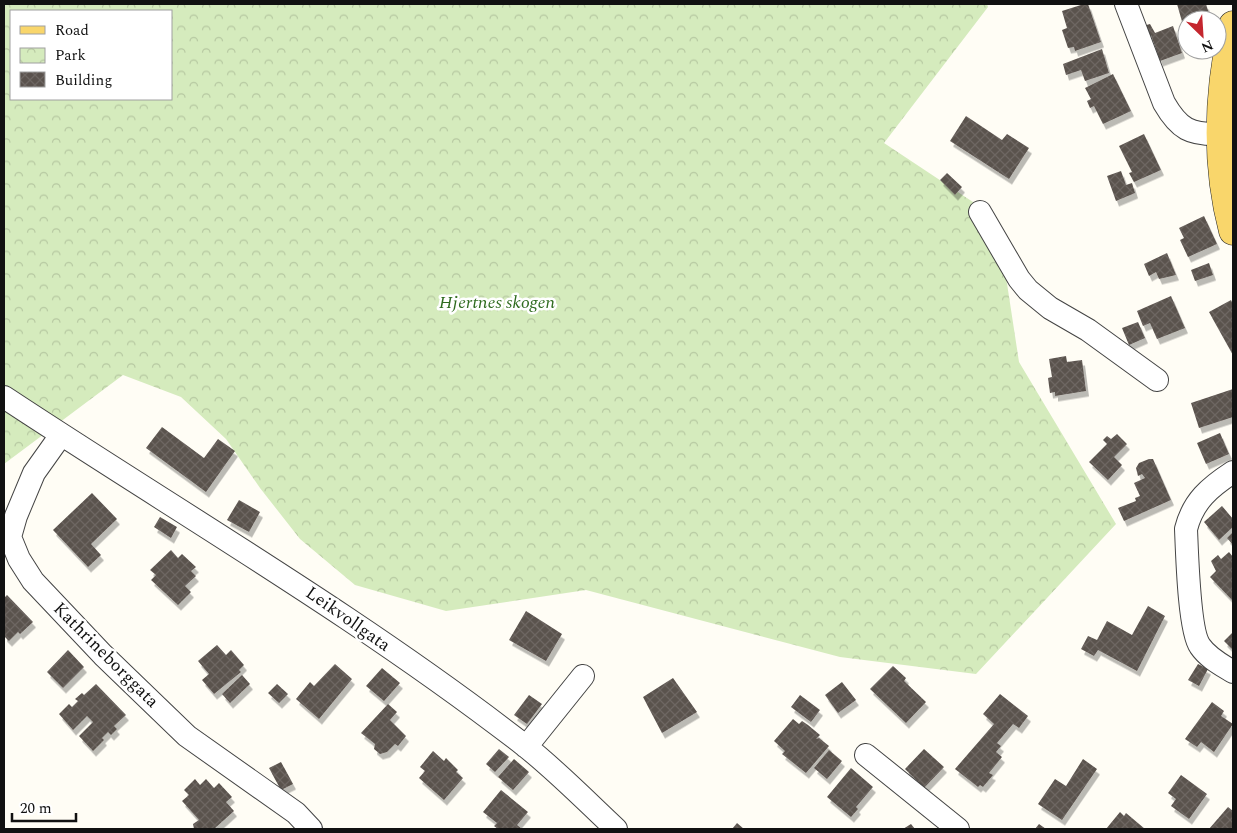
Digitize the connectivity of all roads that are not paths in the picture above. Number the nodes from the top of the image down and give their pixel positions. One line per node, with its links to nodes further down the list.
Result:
1 (1126, 4): 3 (street)
2 (1233, 25): 3 (main road)
3 (1220, 134): 5 (main road)
4 (980, 212): 6 (street)
5 (1233, 231)
6 (1157, 380)
7 (4, 397): 8 (street, Leikvollgata)
8 (61, 435): 10 (street, Kathrineborggata); 13 (street, Leikvollgata)
9 (1233, 472): 11 (street)
10 (7, 538): 15 (street, Kathrineborggata)
11 (1233, 672)
12 (583, 676): 13 (street)
13 (526, 747): 16 (street, Leikvollgata)
14 (866, 754): 17 (street)
15 (311, 829)
16 (616, 829)
17 (958, 829)

